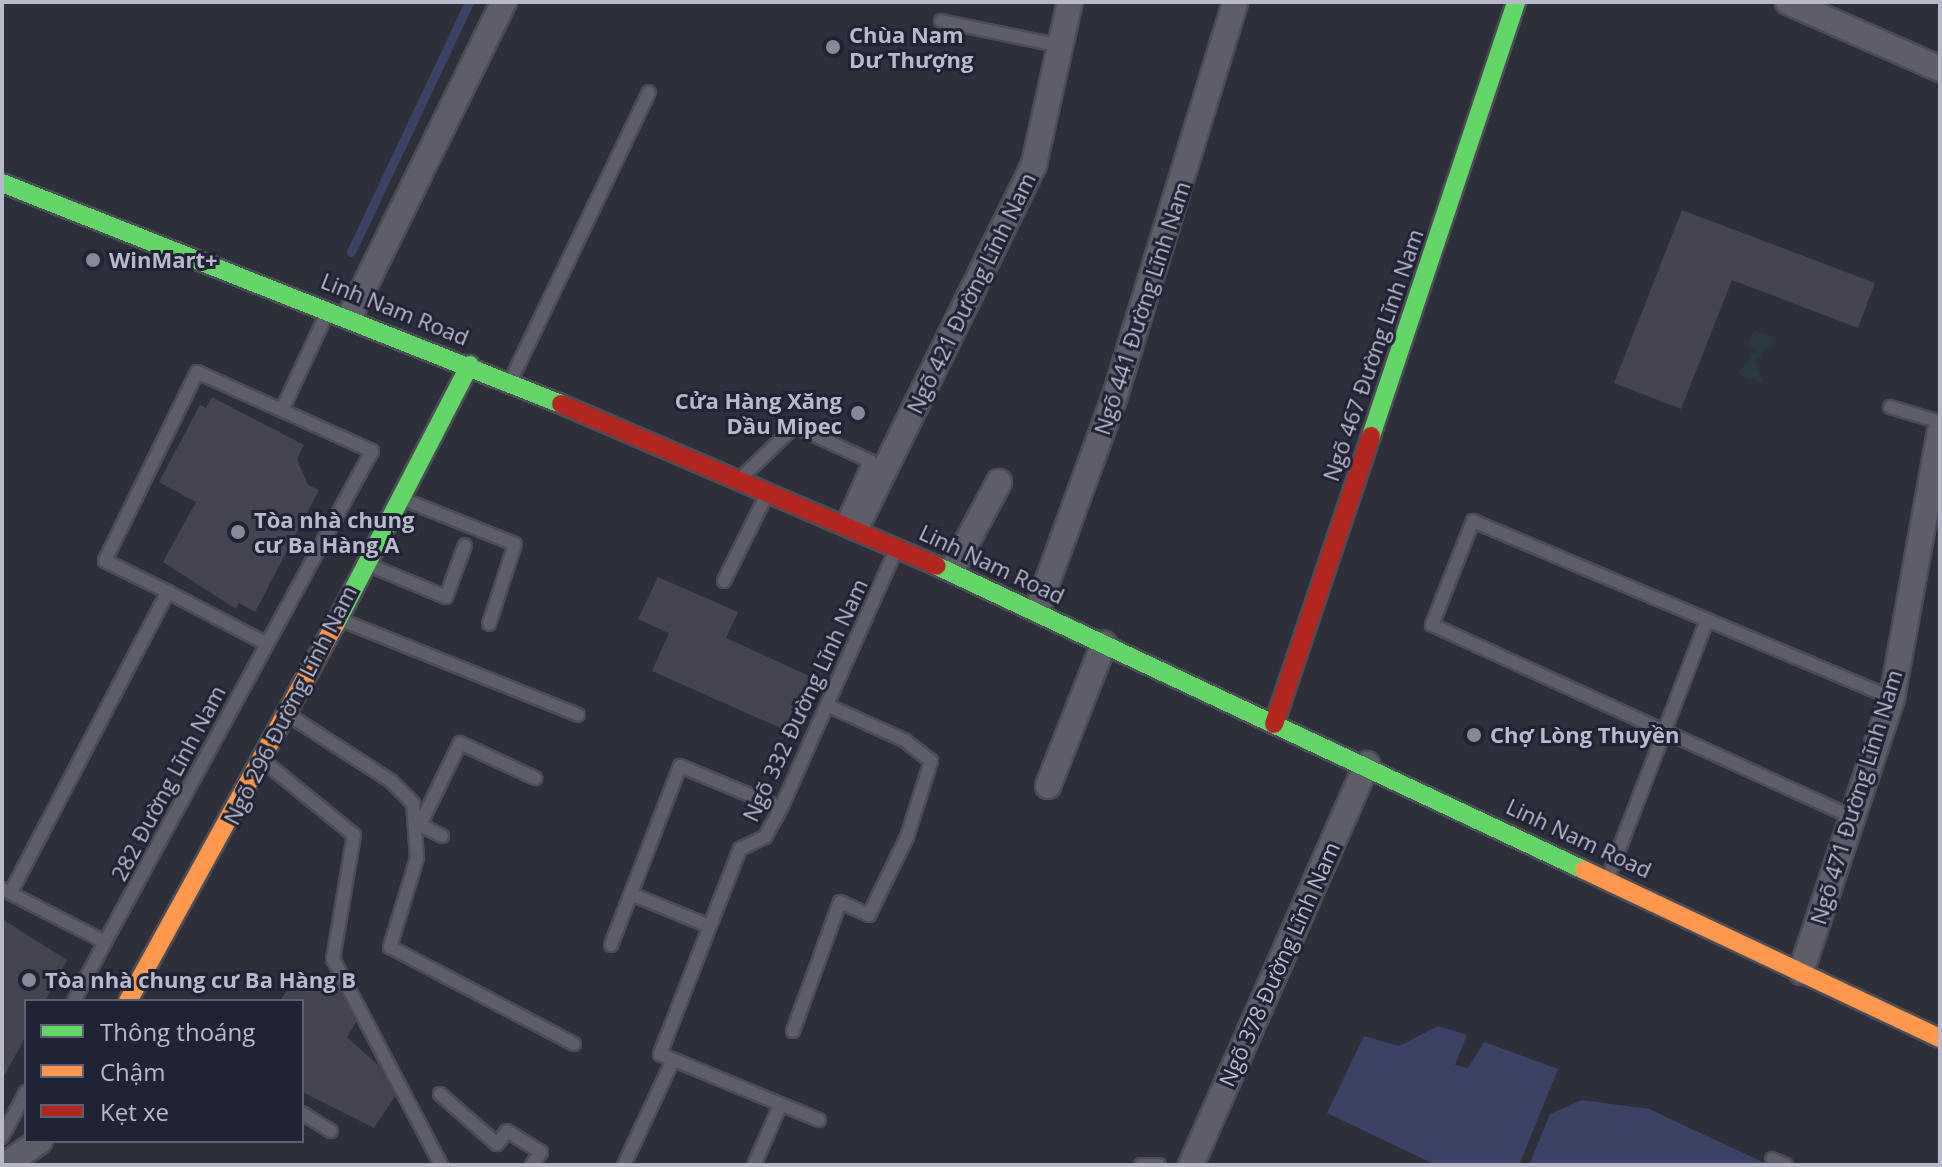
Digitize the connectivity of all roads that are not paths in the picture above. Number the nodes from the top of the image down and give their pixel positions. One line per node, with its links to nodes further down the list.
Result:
1 (504, 2): 11 (street)
2 (1070, 2): 7 (street, Ngõ 421 Đường Lĩnh Nam)
3 (1235, 2): 29 (street, Ngõ 441 Đường Lĩnh Nam)
4 (1516, 2): 39 (main road, Ngõ 467 Đường Lĩnh Nam)
5 (1788, 2): 8 (street)
6 (941, 21): 7 (lane)
7 (1062, 46): 22 (street, Ngõ 421 Đường Lĩnh Nam)
8 (1940, 69)
9 (649, 92): 13 (lane)
10 (2, 183): 11 (main road, Linh Nam Road)
11 (340, 312): 12 (main road, Linh Nam Road); 15 (lane)
12 (470, 365): 13 (main road, Linh Nam Road); 21 (main road, Ngõ 296 Đường Lĩnh Nam)
13 (510, 383): 18 (main road, Linh Nam Road)
14 (1890, 407): 16 (lane)
15 (282, 410): 28 (lane, 282 Đường Lĩnh Nam); 33 (lane, 282 Đường Lĩnh Nam)
16 (1940, 422)
17 (1940, 432): 35 (street, Ngõ 471 Đường Lĩnh Nam)
18 (739, 480): 20 (main road, Linh Nam Road); 22 (lane)
19 (999, 482): 26 (street)
20 (767, 492): 22 (main road, Linh Nam Road); 27 (lane)
21 (398, 497): 25 (main road, Ngõ 296 Đường Lĩnh Nam); 32 (lane)
22 (849, 525): 24 (main road, Linh Nam Road)
23 (465, 545): 25 (lane)
24 (897, 546): 26 (main road, Linh Nam Road); 36 (lane, Ngõ 332 Đường Lĩnh Nam)
25 (363, 562): 30 (main road, Ngõ 296 Đường Lĩnh Nam)
26 (952, 570): 29 (main road, Linh Nam Road)
27 (724, 581)
28 (168, 592): 33 (lane, 282 Đường Lĩnh Nam); 50 (lane)
29 (1037, 610): 34 (main road, Linh Nam Road)
30 (338, 619): 37 (main road, Ngõ 296 Đường Lĩnh Nam); 38 (lane)
31 (1706, 623): 35 (lane); 40 (lane); 40 (lane)
32 (489, 624)
33 (265, 643): 53 (lane, 282 Đường Lĩnh Nam)
34 (1104, 644): 39 (main road, Linh Nam Road); 44 (street)
35 (1892, 698): 46 (street, Ngõ 471 Đường Lĩnh Nam)
36 (829, 706): 45 (lane, Ngõ 332 Đường Lĩnh Nam); 58 (lane)
37 (289, 715): 41 (main road, Ngõ 296 Đường Lĩnh Nam); 47 (lane)
38 (578, 715)
39 (1274, 724): 42 (main road, Linh Nam Road)
40 (1664, 733): 46 (lane); 49 (lane)
41 (263, 761): 57 (main road, Ngõ 296 Đường Lĩnh Nam); 72 (lane)
42 (1367, 764): 49 (main road, Linh Nam Road); 78 (street, Ngõ 378 Đường Lĩnh Nam)
43 (535, 778): 47 (lane)
44 (1048, 786)
45 (781, 808): 51 (lane); 52 (lane, Ngõ 332 Đường Lĩnh Nam)
46 (1854, 818): 55 (street, Ngõ 471 Đường Lĩnh Nam)
47 (420, 825): 48 (lane); 60 (lane)
48 (442, 836)
49 (1608, 878): 55 (main road, Linh Nam Road)
50 (6, 890): 53 (lane)
51 (631, 894): 52 (lane); 54 (lane)
52 (709, 926): 61 (lane, Ngõ 332 Đường Lĩnh Nam)
53 (105, 942): 56 (lane, 282 Đường Lĩnh Nam)
54 (611, 945)
55 (1801, 972): 59 (main road, Linh Nam Road)
56 (75, 999)
57 (129, 999)
58 (793, 1031)
59 (1940, 1038)
60 (574, 1044)
61 (673, 1060): 64 (lane); 74 (lane)
62 (440, 1094): 73 (lane)
63 (24, 1096): 68 (lane)
64 (779, 1108): 66 (lane); 75 (lane)
65 (304, 1114): 67 (lane)
66 (819, 1120)
67 (331, 1131)
68 (2, 1137)
69 (37, 1143): 71 (street)
70 (1772, 1159): 79 (lane)
71 (10, 1164)
72 (441, 1165)
73 (532, 1165)
74 (624, 1165)
75 (754, 1165)
76 (1141, 1165): 77 (lane)
77 (1159, 1165)
78 (1191, 1165)
79 (1786, 1165)

